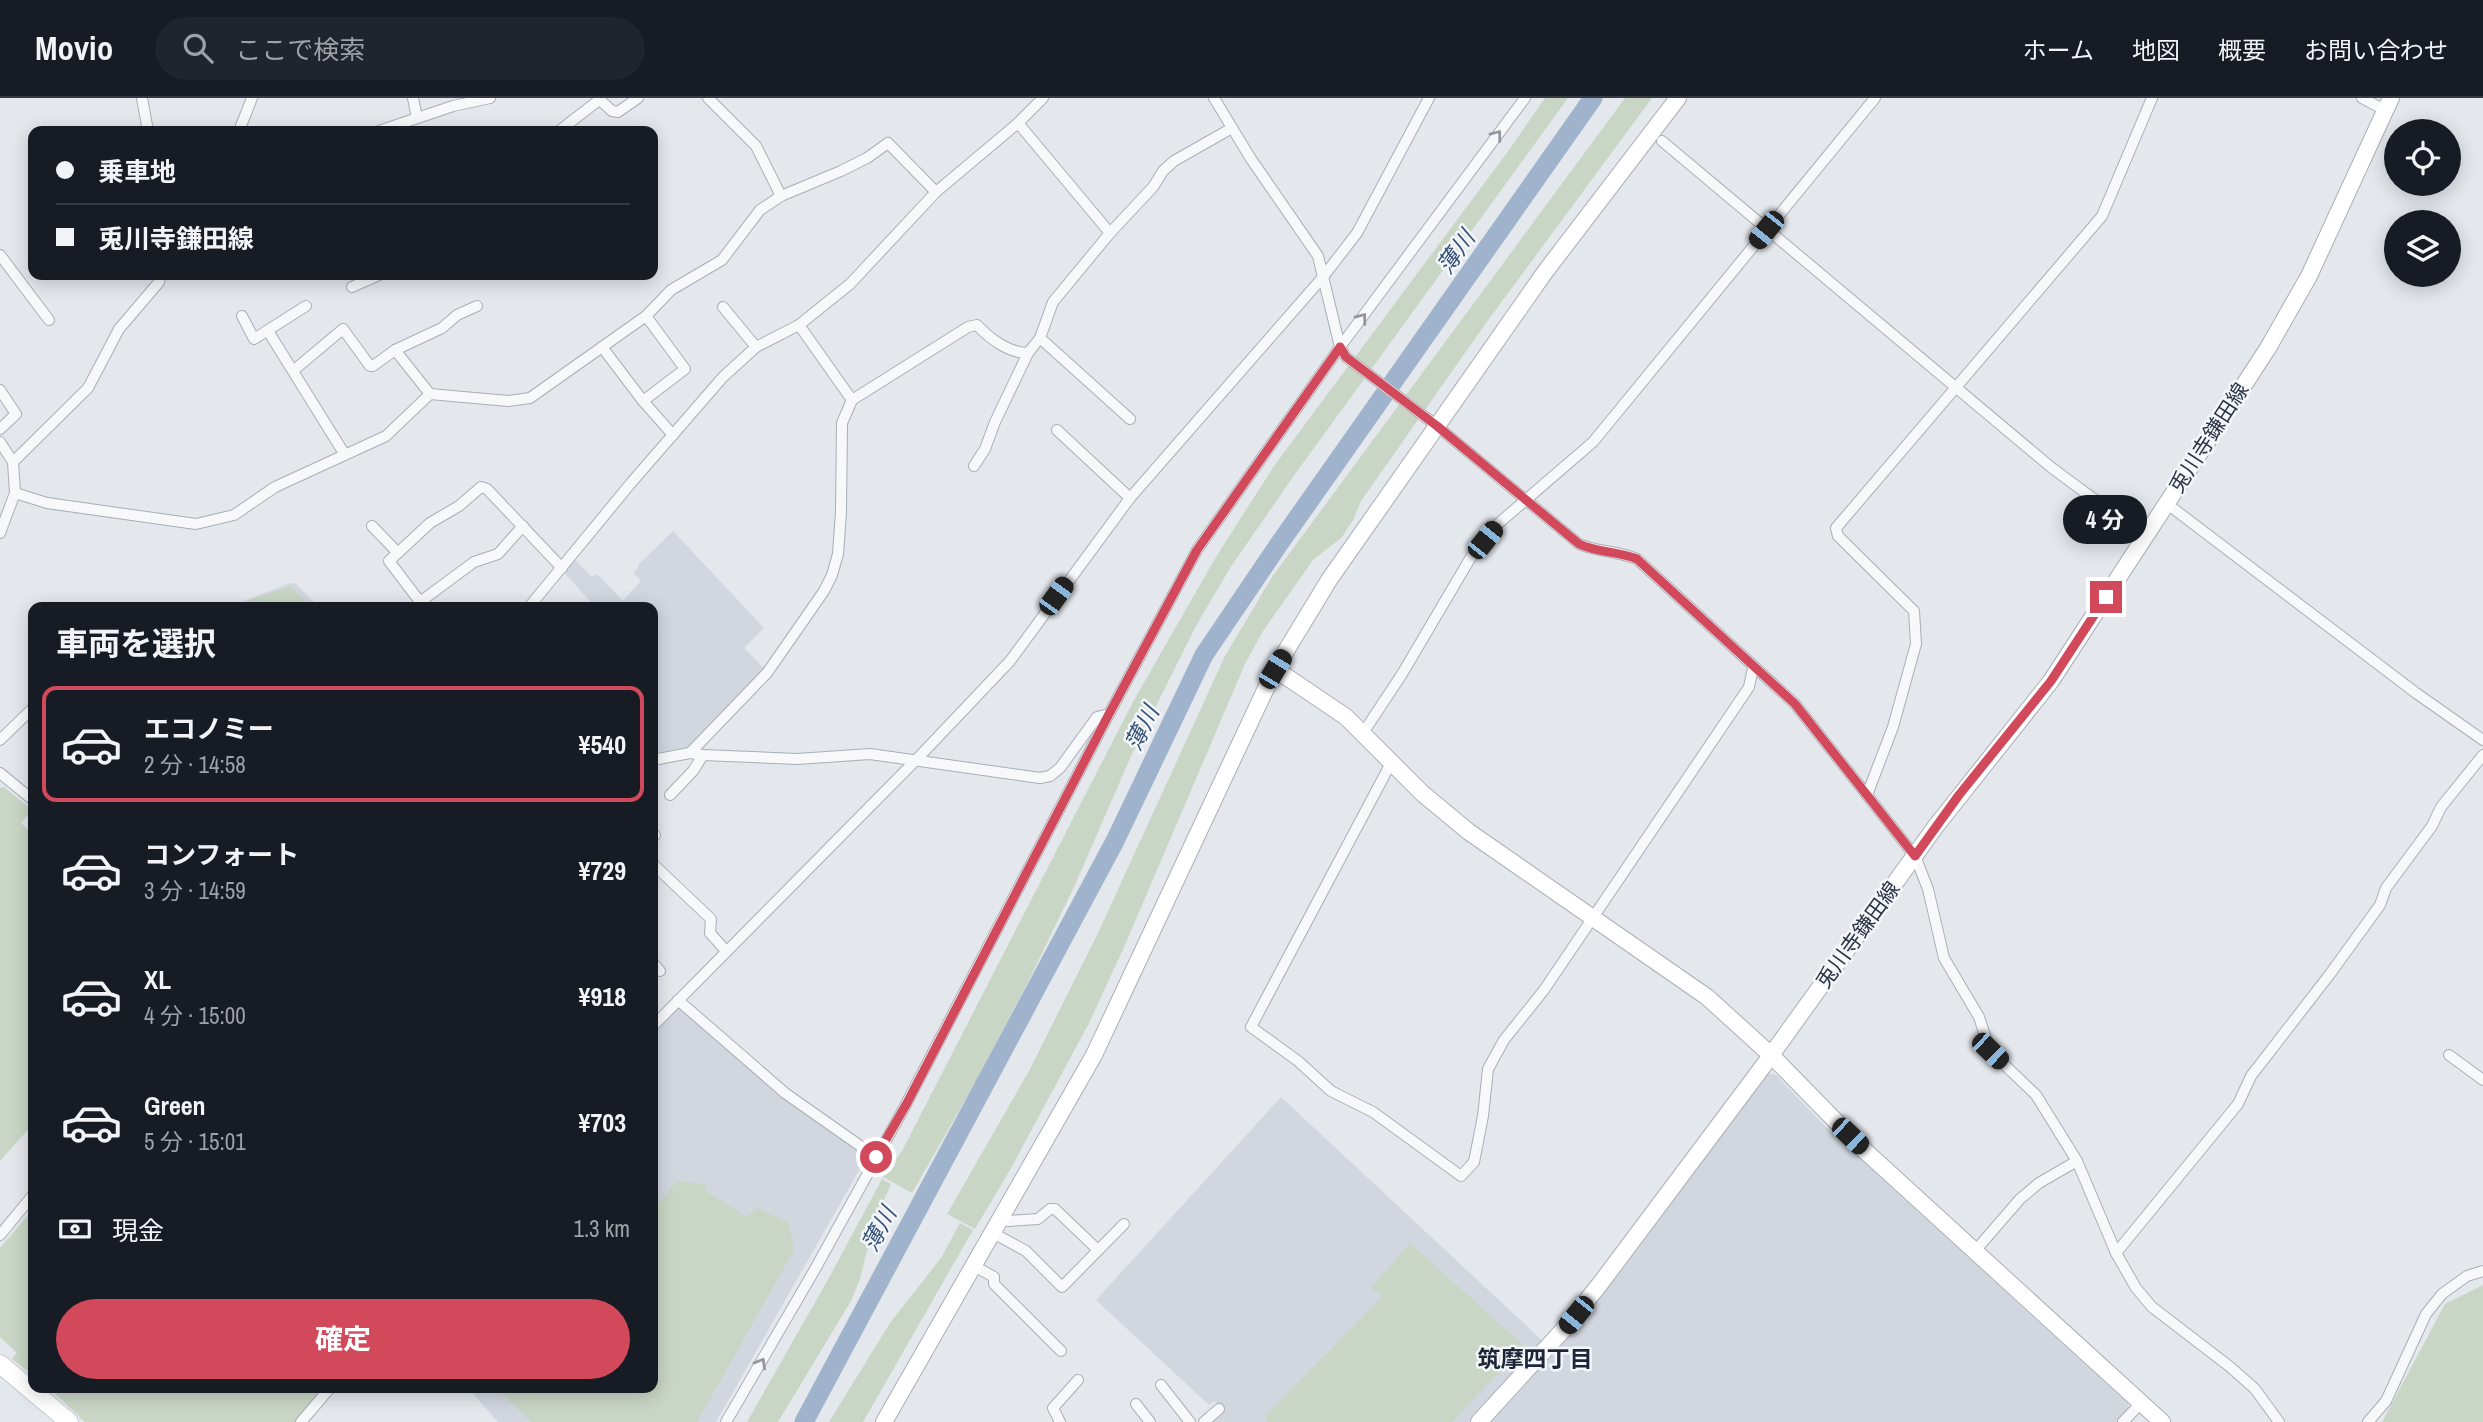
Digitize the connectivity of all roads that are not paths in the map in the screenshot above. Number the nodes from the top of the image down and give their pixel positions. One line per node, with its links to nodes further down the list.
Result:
1 (142, 98): 19 (street)
2 (252, 98): 20 (street)
3 (413, 98): 17 (street)
4 (490, 98): 17 (street)
5 (638, 98): 15 (street)
6 (708, 98): 26 (street)
7 (1043, 98): 18 (street)
8 (1213, 98): 23 (street)
9 (1429, 98): 30 (street)
10 (1525, 98): 46 (street, one-way to 10)
11 (1678, 98): 24 (street)
12 (1875, 98): 27 (street)
13 (2152, 98): 49 (street)
14 (2362, 98): 16 (street)
15 (598, 99): 22 (street)
16 (2388, 104): 66 (street, 兎川寺鎌田線)
17 (417, 118): 21 (street)
18 (1018, 123): 25 (street); 28 (street)
19 (147, 126)
20 (241, 126)
21 (394, 126)
22 (565, 126)
23 (1232, 128): 28 (street); 30 (street)
24 (1654, 140): 27 (street); 55 (street)
25 (936, 192): 26 (street); 40 (street)
26 (781, 196): 38 (street)
27 (1766, 230): 49 (street); 65 (street)
28 (1110, 233): 42 (street)
29 (0, 255): 39 (street)
30 (1323, 277): 46 (street); 64 (street)
31 (159, 280): 61 (street)
32 (368, 280): 33 (street)
33 (352, 287)
34 (306, 306): 41 (street)
35 (477, 306): 45 (street)
36 (723, 307): 44 (street)
37 (242, 316): 41 (street)
38 (646, 316): 43 (street); 53 (street)
39 (49, 320)
40 (799, 325): 44 (street); 52 (street)
41 (268, 331): 48 (street)
42 (1040, 338): 47 (street); 54 (street)
43 (602, 347): 51 (street); 53 (street)
44 (757, 347): 58 (street)
45 (395, 350): 48 (street); 51 (street)
46 (1343, 352): 55 (street); 79 (street)
47 (1028, 353): 52 (street); 62 (street)
48 (293, 370): 60 (street)
49 (1956, 386): 70 (street); 92 (street)
50 (0, 390): 56 (street)
51 (430, 394): 60 (street)
52 (852, 400): 83 (street)
53 (643, 401): 58 (street)
54 (1130, 419)
55 (1433, 423): 65 (street); 77 (street)
56 (0, 429)
57 (1057, 430): 64 (street)
58 (673, 435): 72 (street)
59 (0, 442): 61 (street)
60 (345, 455): 63 (street)
61 (13, 462): 63 (street)
62 (974, 466)
63 (15, 494): 69 (street)
64 (1130, 498): 87 (street)
65 (1525, 500): 76 (street); 80 (street)
66 (2166, 503): 70 (street, 兎川寺鎌田線); 82 (street)
67 (372, 526): 71 (street)
68 (523, 526): 71 (street); 72 (street); 74 (street)
69 (0, 533)
70 (2144, 536): 93 (street, 兎川寺鎌田線)
71 (398, 553): 73 (street)
72 (562, 568): 75 (street)
73 (420, 602)
74 (426, 602)
75 (533, 602)
76 (1754, 668): 92 (street); 95 (street)
77 (1275, 669): 80 (street); 106 (street)
78 (28, 713): 81 (street)
79 (1109, 714): 87 (street); 102 (street)
80 (1363, 733): 88 (street)
81 (0, 740)
82 (2483, 740)
83 (690, 752): 84 (street); 86 (street)
84 (703, 755): 87 (street); 90 (street)
85 (2483, 755): 110 (street)
86 (658, 759)
87 (917, 759): 96 (street)
88 (1391, 763): 95 (street); 95 (street)
89 (0, 773): 91 (street)
90 (670, 795)
91 (28, 796)
92 (1867, 796): 93 (street)
93 (1915, 856): 99 (street, 兎川寺鎌田線); 103 (street)
94 (658, 869): 96 (street)
95 (1592, 915): 99 (street)
96 (726, 951): 97 (street)
97 (678, 1000): 98 (street); 102 (street)
98 (658, 1021)
99 (1771, 1055): 109 (street); 131 (street, 兎川寺鎌田線)
100 (2449, 1055): 101 (street)
101 (2483, 1080)
102 (876, 1157): 126 (street, one-way to 102)
103 (2077, 1161): 109 (street); 110 (street)
104 (28, 1201): 107 (street)
105 (1124, 1224): 108 (street)
106 (997, 1226): 108 (street); 108 (street); 111 (street)
107 (0, 1235)
108 (1098, 1250)
109 (1975, 1251): 120 (street)
110 (2116, 1254): 134 (street)
111 (974, 1266): 113 (street); 123 (street)
112 (2483, 1271): 135 (street)
113 (1061, 1351)
114 (0, 1364): 117 (main road)
115 (1078, 1380): 127 (street)
116 (1161, 1385): 129 (street)
117 (28, 1388)
118 (34, 1393): 124 (main road)
119 (326, 1393): 125 (street)
120 (2141, 1403): 132 (street); 133 (street)
121 (1136, 1404): 128 (street)
122 (1219, 1409): 130 (street)
123 (890, 1420)
124 (69, 1422)
125 (301, 1422)
126 (726, 1422)
127 (1060, 1422)
128 (1150, 1422)
129 (1190, 1422)
130 (1204, 1422)
131 (1479, 1422)
132 (2123, 1422)
133 (2162, 1422)
134 (2279, 1422)
135 (2368, 1422)

